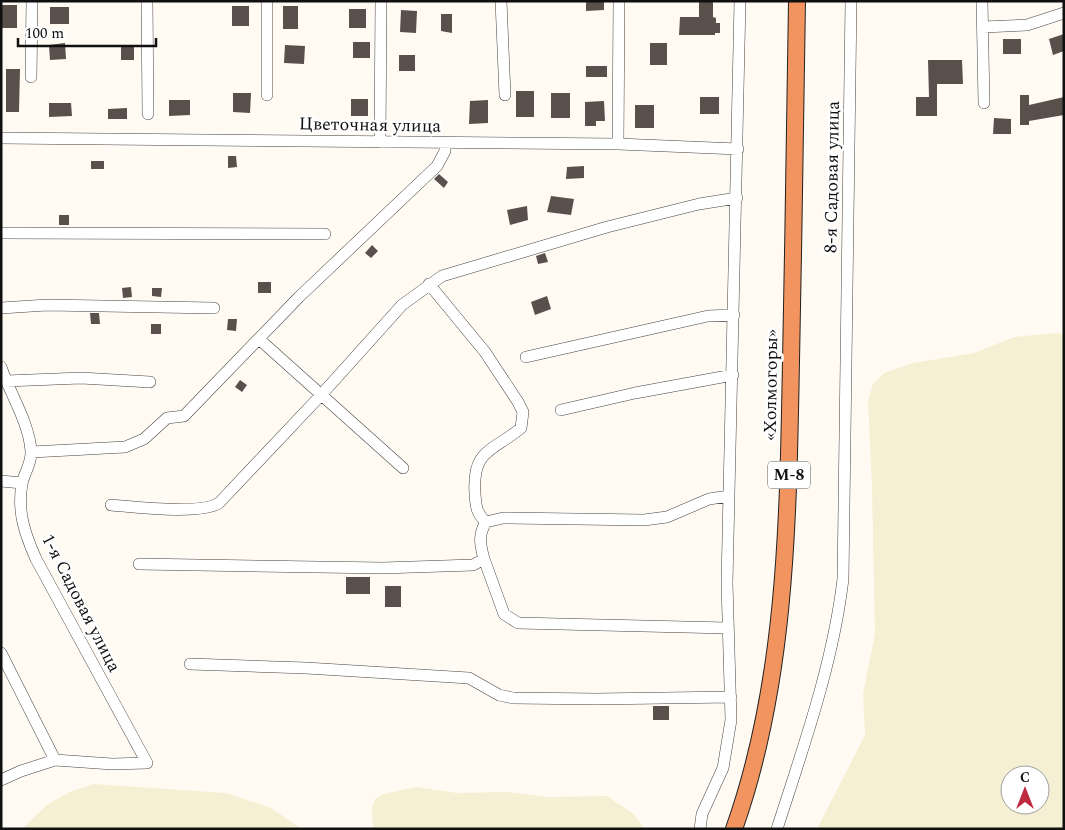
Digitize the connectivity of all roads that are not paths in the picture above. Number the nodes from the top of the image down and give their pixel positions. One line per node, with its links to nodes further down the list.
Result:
1 (32, 1): 13 (street)
2 (147, 1): 17 (street)
3 (267, 1): 15 (street)
4 (381, 1): 19 (street)
5 (502, 1): 14 (street)
6 (619, 1): 21 (street)
7 (740, 1): 22 (street)
8 (797, 1): 53 (highway, «Холмогоры» / М-8)
9 (851, 1): 55 (street, 8-я Садовая улица)
10 (982, 1): 12 (street)
11 (1064, 13): 12 (street)
12 (984, 27): 16 (street)
13 (31, 77)
14 (505, 94)
15 (267, 95)
16 (984, 103)
17 (148, 114)
18 (1, 138): 19 (street, Цветочная улица)
19 (380, 142): 20 (street, Цветочная улица)
20 (445, 144): 21 (street, Цветочная улица); 30 (street)
21 (618, 144): 22 (street, Цветочная улица)
22 (738, 149): 23 (street)
23 (737, 198): 26 (street); 29 (street)
24 (1, 233): 25 (street)
25 (325, 234)
26 (429, 284): 36 (street); 44 (street)
27 (1, 308): 28 (street)
28 (214, 308)
29 (734, 315): 31 (street); 33 (street)
30 (259, 339): 36 (street); 38 (street)
31 (526, 358)
32 (1, 367): 34 (street)
33 (733, 375): 37 (street); 42 (street)
34 (6, 381): 35 (street); 38 (street)
35 (150, 382)
36 (322, 394): 39 (street); 43 (street)
37 (561, 410)
38 (32, 452): 41 (street, 1-я Садовая улица)
39 (403, 468)
40 (1, 482): 41 (street)
41 (22, 483): 51 (street, 1-я Садовая улица)
42 (729, 496): 44 (street); 47 (street)
43 (110, 505)
44 (486, 522): 45 (street)
45 (484, 558): 46 (street); 47 (street)
46 (138, 564)
47 (727, 628): 50 (street)
48 (1, 653): 51 (street)
49 (190, 664): 50 (street)
50 (731, 697): 54 (street)
51 (55, 760): 52 (street)
52 (1, 780)
53 (735, 827)
54 (700, 829)
55 (777, 829)

